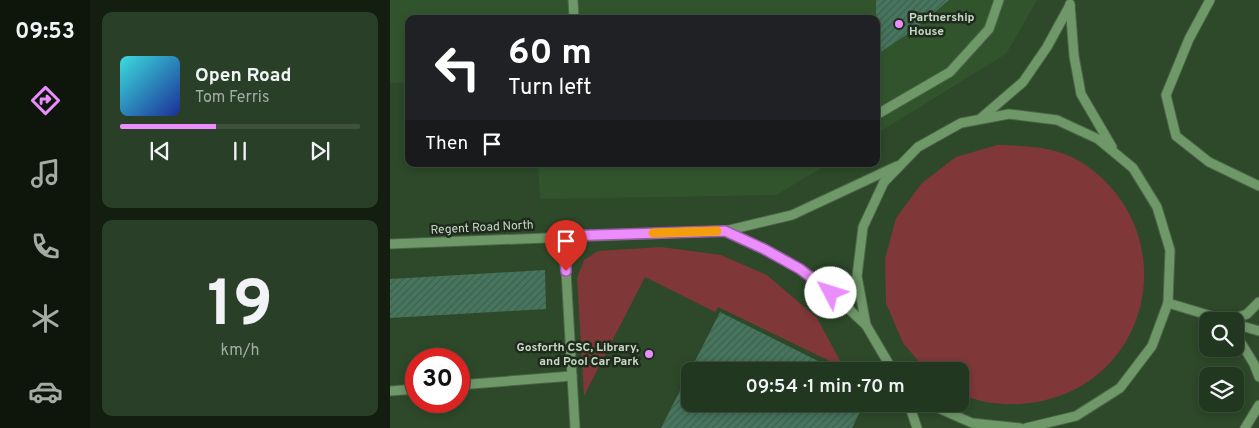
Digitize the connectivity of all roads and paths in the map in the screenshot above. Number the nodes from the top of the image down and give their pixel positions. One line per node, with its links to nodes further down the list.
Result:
1 (573, 0): 5 (street)
2 (999, 0): 6 (street)
3 (1210, 0): 10 (street)
4 (1071, 2): 7 (street); 8 (street)
5 (574, 15)
6 (880, 113)
7 (980, 120): 8 (street); 9 (street)
8 (1118, 155): 15 (street)
9 (903, 163): 11 (street, Regent Road North); 18 (street)
10 (1259, 186)
11 (725, 231): 12 (street, Regent Road North); 18 (street, Regent Road North)
12 (564, 236): 13 (street, Regent Road North); 23 (street)
13 (390, 244)
14 (1259, 302): 17 (street)
15 (1168, 303): 16 (street); 31 (street)
16 (1199, 312)
17 (1244, 315)
18 (866, 325): 22 (street)
19 (1244, 327): 20 (street)
20 (1259, 331)
21 (1244, 348): 24 (street)
22 (888, 362)
23 (572, 376): 25 (street); 32 (street)
24 (1259, 377)
25 (470, 384)
26 (405, 390): 27 (street)
27 (390, 391)
28 (1259, 405): 37 (street)
29 (912, 412): 33 (street)
30 (948, 412): 34 (street)
31 (1076, 416): 35 (street); 36 (street)
32 (575, 428)
33 (918, 428)
34 (1020, 428)
35 (1026, 428)
36 (1060, 428)
37 (1245, 428)

